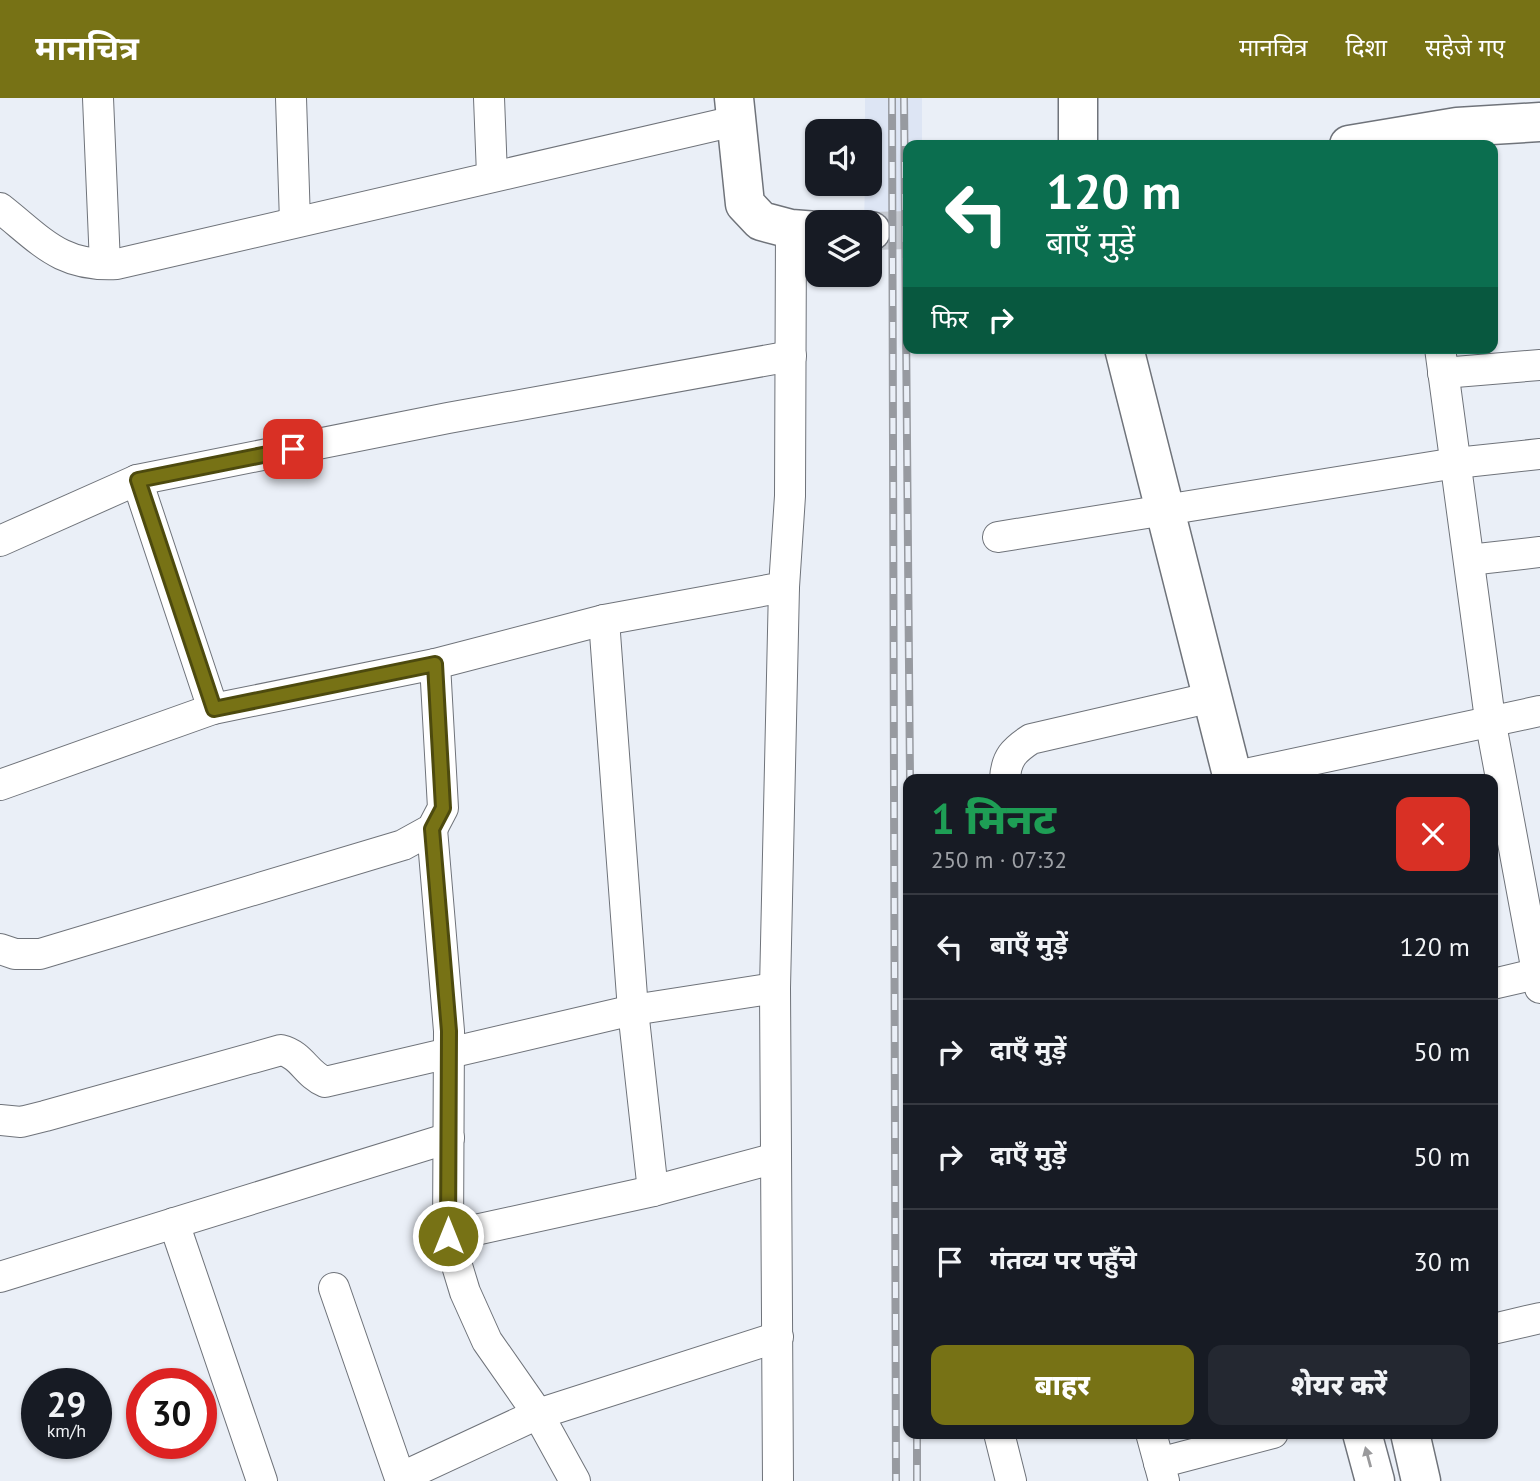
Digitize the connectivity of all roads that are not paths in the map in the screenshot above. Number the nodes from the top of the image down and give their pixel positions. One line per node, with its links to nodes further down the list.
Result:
1 (97, 98): 13 (street)
2 (291, 98): 11 (street)
3 (489, 98): 9 (street)
4 (1078, 98): 7 (street)
5 (734, 109): 9 (street); 12 (street)
6 (1540, 122): 8 (street)
7 (1078, 140)
8 (1412, 140)
9 (492, 175): 11 (street)
10 (0, 208): 13 (street)
11 (295, 222): 13 (street)
12 (804, 230): 15 (street)
13 (105, 264)
14 (1126, 354): 21 (street)
15 (791, 356): 20 (street); 26 (street)
16 (1442, 360): 17 (street); 19 (street)
17 (1540, 365)
18 (1540, 454): 19 (street)
19 (1456, 463): 21 (street); 25 (street)
20 (138, 480): 23 (street); 30 (street)
21 (1165, 510): 22 (street); 29 (street)
22 (998, 537)
23 (0, 541)
24 (1540, 552): 25 (street)
25 (1469, 560): 32 (street)
26 (784, 587): 27 (street); 41 (street)
27 (604, 621): 28 (street); 42 (street)
28 (435, 664): 30 (street); 37 (street)
29 (1213, 697): 33 (street); 34 (street)
30 (214, 709): 36 (street)
31 (1540, 710): 32 (street)
32 (1490, 719): 35 (street); 39 (street)
33 (1005, 774)
34 (1232, 774)
35 (1250, 774)
36 (0, 785)
37 (432, 829): 38 (street); 43 (street)
38 (0, 949)
39 (1539, 978): 40 (street)
40 (1498, 983)
41 (775, 988): 42 (street); 46 (street)
42 (633, 1010): 43 (street); 47 (street)
43 (449, 1056): 44 (street); 45 (street)
44 (0, 1119)
45 (449, 1138): 48 (street); 49 (street)
46 (776, 1158): 47 (street); 54 (street)
47 (653, 1191): 49 (street)
48 (174, 1223): 50 (street); 62 (street)
49 (448, 1236): 55 (street)
50 (0, 1277)
51 (334, 1288): 63 (street)
52 (1540, 1318): 53 (street)
53 (1498, 1328)
54 (778, 1337): 55 (street); 66 (street)
55 (538, 1414): 64 (street); 65 (street)
56 (1000, 1439): 67 (street)
57 (1153, 1439): 61 (street)
58 (1256, 1439): 61 (street)
59 (1364, 1439): 68 (street, one-way to 59)
60 (1411, 1439): 69 (street)
61 (1161, 1472)
62 (262, 1481)
63 (401, 1481)
64 (407, 1481)
65 (575, 1481)
66 (778, 1481)
67 (1011, 1481)
68 (1375, 1481)
69 (1421, 1481)

